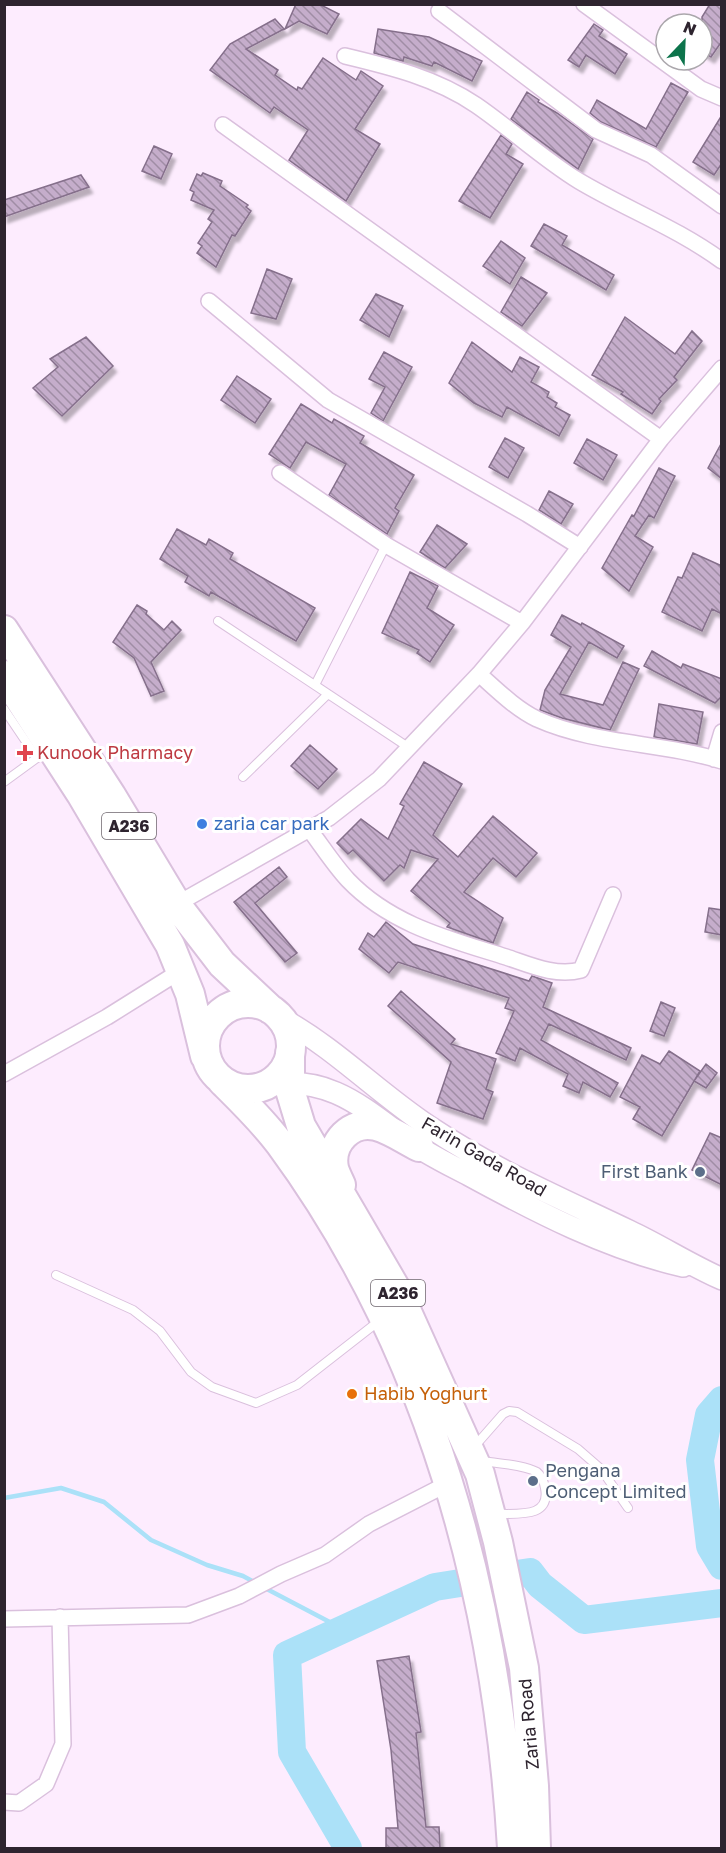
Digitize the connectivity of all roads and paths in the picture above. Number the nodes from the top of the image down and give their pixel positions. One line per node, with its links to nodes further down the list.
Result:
1 (584, 4): 4 (street)
2 (440, 11): 6 (street)
3 (345, 56): 7 (street)
4 (722, 98)
5 (223, 125): 10 (street)
6 (722, 206)
7 (722, 261)
8 (209, 301): 13 (street)
9 (719, 377): 10 (street)
10 (661, 439): 13 (street)
11 (280, 473): 12 (street)
12 (386, 545): 15 (street); 19 (lane)
13 (580, 547): 15 (street)
14 (218, 621): 19 (lane)
15 (522, 623): 17 (street)
16 (4, 630): 30 (highway, A236)
17 (479, 674): 23 (street); 25 (street)
18 (4, 675): 24 (highway, A236)
19 (315, 685): 20 (lane)
20 (328, 693): 23 (lane); 26 (lane)
21 (4, 709): 24 (lane)
22 (722, 732): 25 (street)
23 (408, 747): 28 (street)
24 (44, 752): 27 (lane); 31 (highway, A236)
25 (718, 760)
26 (243, 777)
27 (4, 782)
28 (309, 829): 29 (street); 30 (street)
29 (613, 896)
30 (177, 904): 32 (highway, A236)
31 (182, 970): 33 (highway, A236); 34 (street)
32 (276, 1014): 33 (highway); 36 (highway, A236); 39 (main road, Farin Gada Road)
33 (205, 1056): 35 (highway, A236)
34 (4, 1074)
35 (222, 1081): 36 (highway); 42 (highway, A236)
36 (278, 1084): 37 (main road, Farin Gada Road); 38 (highway, A236)
37 (419, 1147): 38 (highway, A236); 39 (main road, Farin Gada Road)
38 (347, 1201): 43 (highway, A236)
39 (702, 1271): 41 (main road, Farin Gada Road)
40 (56, 1275): 42 (lane)
41 (722, 1279)
42 (382, 1318): 44 (highway, A236)
43 (473, 1455): 45 (lane); 46 (highway, A236); 46 (lane)
44 (449, 1483): 47 (street); 50 (highway, A236)
45 (628, 1508)
46 (491, 1514): 51 (highway, Zaria Road / A236)
47 (60, 1617): 48 (street); 49 (street)
48 (4, 1619)
49 (4, 1802)
50 (512, 1848)
51 (536, 1848)

